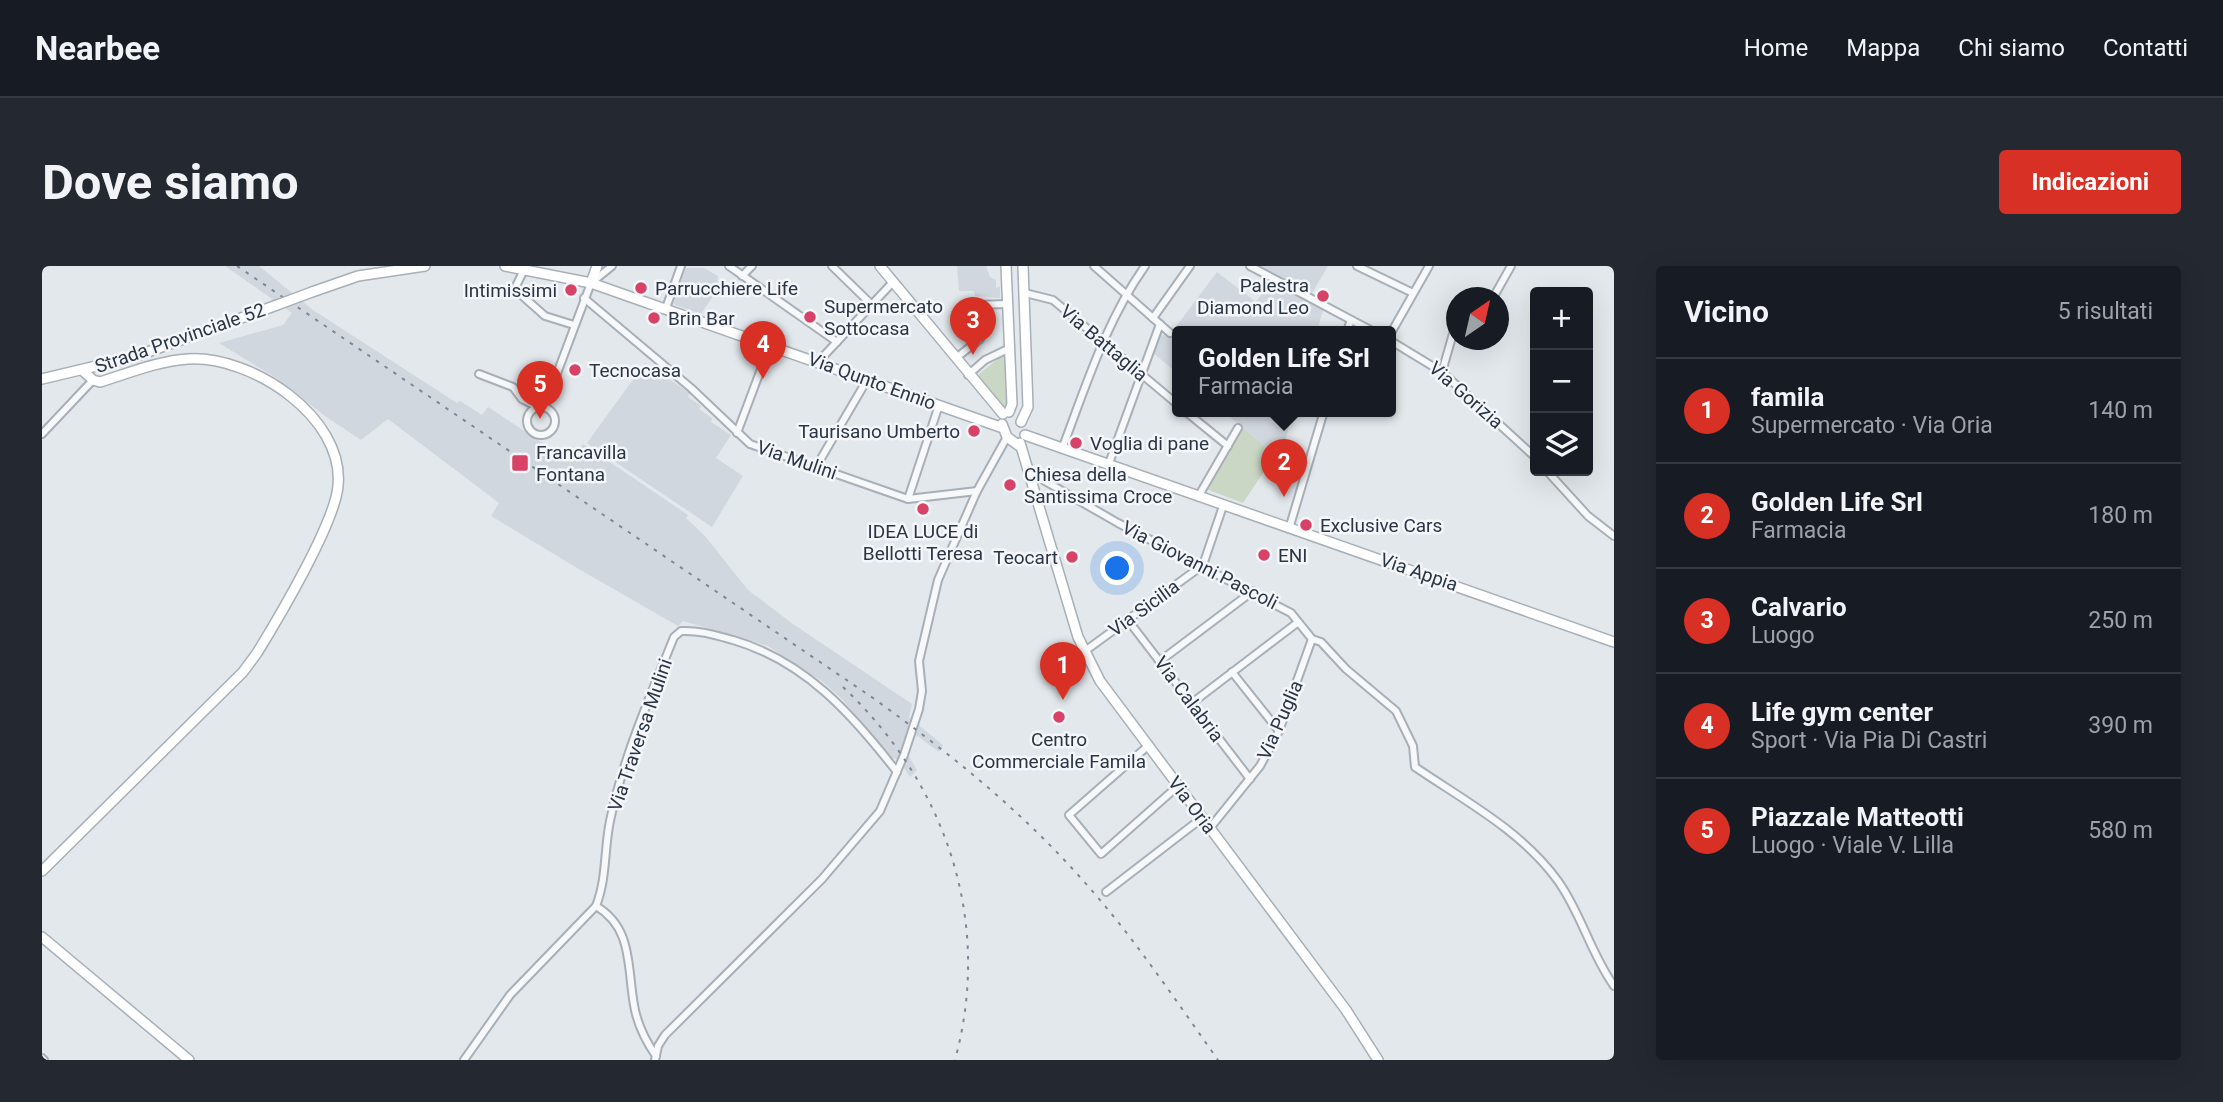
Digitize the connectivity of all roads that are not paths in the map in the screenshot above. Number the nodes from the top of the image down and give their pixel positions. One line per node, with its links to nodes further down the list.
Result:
1 (425, 266): 47 (main road, Strada Provinciale 52, bridge)
2 (505, 266): 19 (main road, Via Qunto Ennio)
3 (597, 266): 22 (main road)
4 (612, 266): 22 (street)
5 (681, 266): 30 (street)
6 (729, 266): 20 (street)
7 (752, 266): 20 (street)
8 (832, 266): 29 (street)
9 (1006, 266): 28 (main road)
10 (1023, 266): 24 (main road)
11 (1094, 266): 26 (street)
12 (1145, 266): 26 (street)
13 (1190, 266): 31 (street)
14 (1250, 266): 32 (street)
15 (1357, 266): 25 (street)
16 (1429, 266): 25 (street)
17 (1511, 266): 23 (street)
18 (882, 267): 21 (main road)
19 (524, 270): 22 (main road, Via Qunto Ennio); 34 (street)
20 (743, 276): 40 (street)
21 (893, 282): 29 (street); 45 (main road)
22 (590, 284): 27 (street); 30 (main road, Via Qunto Ennio)
23 (1499, 287)
24 (1025, 293): 39 (street, Via Battaglia); 61 (main road)
25 (1413, 293): 37 (street)
26 (1125, 294): 31 (street); 39 (street)
27 (584, 298): 34 (street); 64 (street, Via Mulini)
28 (1007, 304): 43 (main road); 45 (street)
29 (872, 305): 40 (street)
30 (666, 308): 42 (main road, Via Qunto Ennio)
31 (1153, 318): 33 (street)
32 (1351, 320): 35 (street); 36 (street)
33 (1160, 324): 38 (street); 49 (street)
34 (574, 325): 57 (street)
35 (1349, 326)
36 (1362, 326)
37 (1395, 326)
38 (1170, 333)
39 (1103, 341): 49 (street, Via Battaglia); 68 (street)
40 (837, 342): 46 (street)
41 (1396, 344): 48 (street, Via Gorizia)
42 (770, 345): 46 (main road, Via Qunto Ennio); 64 (street)
43 (1010, 348): 51 (street); 58 (main road)
44 (1449, 350): 48 (street)
45 (956, 358): 51 (main road)
46 (818, 362): 54 (main road, Via Qunto Ennio)
47 (82, 370): 52 (main road, Strada Provinciale 52); 53 (main road)
48 (1442, 372): 69 (street, Via Gorizia)
49 (1140, 373): 55 (street, Via Battaglia); 70 (street)
50 (479, 374): 57 (street)
51 (968, 374): 58 (main road)
52 (42, 379)
53 (93, 380): 65 (street); 97 (main road)
54 (867, 380): 56 (main road, Via Qunto Ennio); 71 (street)
55 (1172, 400)
56 (939, 405): 63 (main road, Via Qunto Ennio); 76 (street)
57 (542, 408): 57 (street)
58 (1006, 413): 61 (main road); 63 (main road)
59 (1192, 417): 67 (street)
60 (1322, 417): 78 (street)
61 (1021, 422): 66 (main road, Via Oria)
62 (1238, 428): 67 (street)
63 (1001, 430): 66 (main road, Via Qunto Ennio); 74 (street)
64 (737, 433): 71 (street, Via Mulini)
65 (42, 434)
66 (1021, 443): 68 (main road, Via Qunto Ennio); 72 (main road, Via Oria)
67 (1228, 446): 75 (street)
68 (1062, 449): 70 (main road, Via Qunto Ennio)
69 (1530, 452)
70 (1108, 466): 75 (main road, Via Appia)
71 (816, 467): 76 (street, Via Mulini)
72 (1031, 473): 80 (street, Via Giovanni Pascoli); 86 (main road, Via Oria)
73 (1552, 476): 79 (street)
74 (976, 491): 76 (street, Via Mulini); 92 (street)
75 (1198, 497): 77 (main road, Via Appia)
76 (908, 499)
77 (1223, 506): 78 (main road, Via Appia); 80 (street)
78 (1289, 528): 85 (main road, Via Appia)
79 (1614, 536)
80 (1203, 565): 81 (street, Via Giovanni Pascoli); 82 (street, Via Sicilia)
81 (1253, 591): 83 (street, Via Giovanni Pascoli); 87 (street)
82 (1128, 620): 86 (street, Via Sicilia); 87 (street, Via Calabria)
83 (1297, 623): 84 (street, Via Giovanni Pascoli); 88 (street)
84 (1312, 639): 90 (street, Via Puglia); 101 (street, Via Giovanni Pascoli)
85 (1614, 642)
86 (1085, 651): 91 (main road, Via Oria)
87 (1160, 661): 89 (street, Via Calabria)
88 (1232, 672): 89 (street); 90 (street)
89 (1192, 703): 93 (street, Via Calabria)
90 (1279, 731): 93 (street, Via Puglia)
91 (1149, 745): 94 (main road, Via Oria); 94 (street)
92 (897, 772): 99 (street, Via Traversa Mulini); 102 (street)
93 (1250, 779): 96 (street, Via Puglia)
94 (1178, 786): 95 (main road, Via Oria)
95 (1202, 818): 96 (main road, Via Oria); 98 (street)
96 (1210, 828): 105 (main road, Via Oria)
97 (42, 871)
98 (1107, 892)
99 (596, 906): 102 (street); 104 (street, Via Traversa Mulini)
100 (42, 937): 103 (main road)
101 (1614, 986)
102 (656, 1058)
103 (189, 1060)
104 (464, 1060)
105 (1378, 1060)

